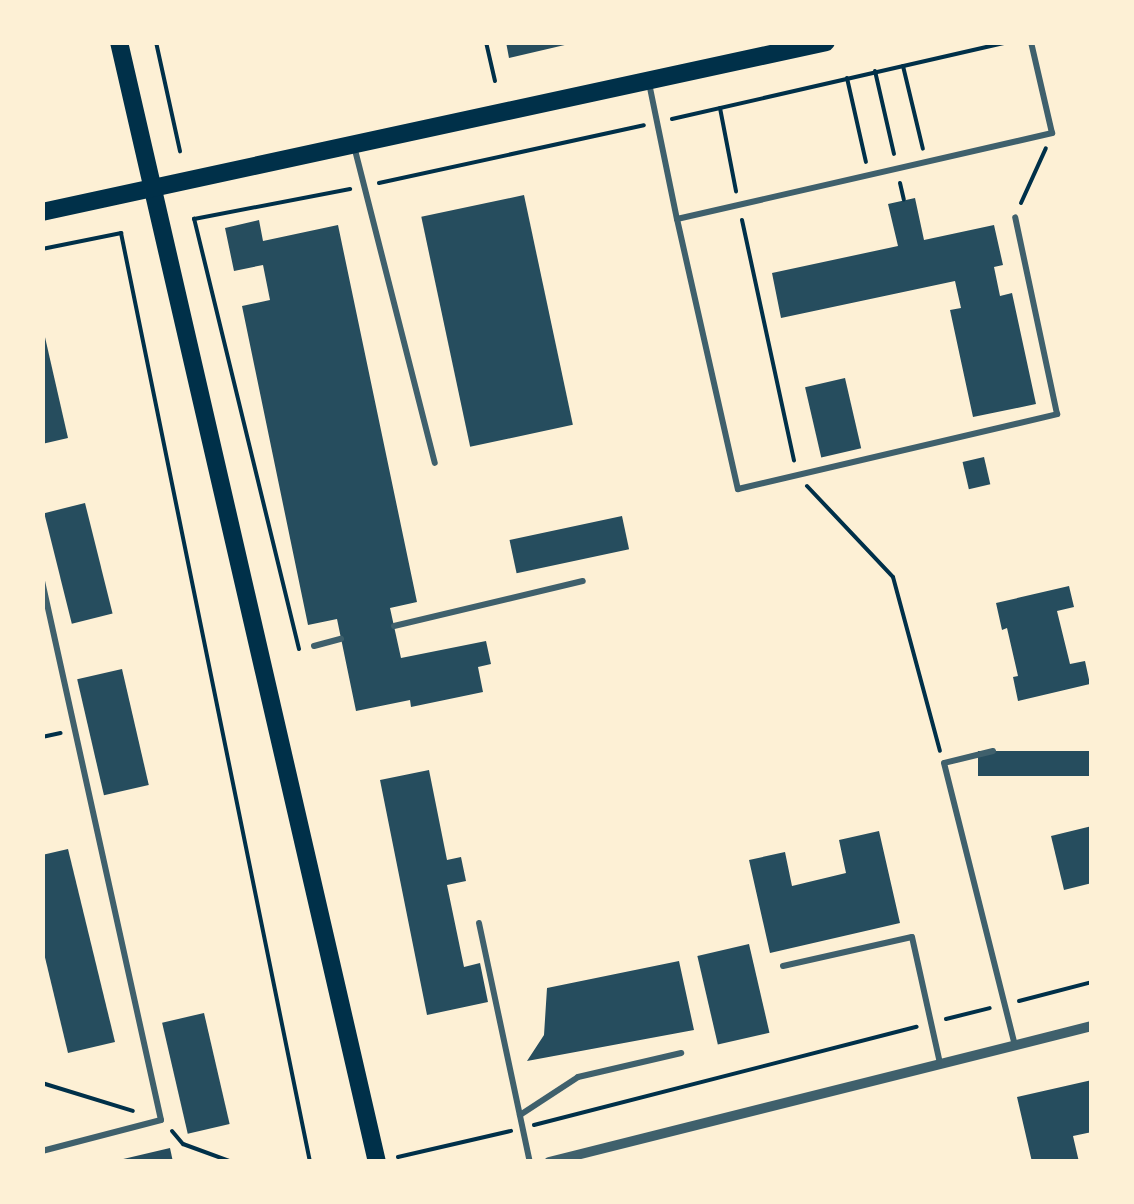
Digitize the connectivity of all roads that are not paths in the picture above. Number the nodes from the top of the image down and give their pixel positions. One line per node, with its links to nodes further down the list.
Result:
1 (119, 42): 7 (main road)
2 (826, 42): 4 (main road)
3 (1031, 42): 10 (lane)
4 (779, 48): 5 (main road)
5 (648, 83): 6 (main road); 10 (lane)
6 (354, 146): 7 (main road); 11 (lane)
7 (151, 190): 8 (main road); 26 (main road)
8 (42, 212)
9 (1015, 216): 10 (lane)
10 (677, 219)
11 (435, 463)
12 (583, 581): 14 (lane)
13 (42, 582): 25 (lane)
14 (394, 626)
15 (341, 639): 16 (lane)
16 (314, 646)
17 (993, 751): 21 (lane)
18 (479, 923): 24 (lane)
19 (783, 966): 23 (lane)
20 (1092, 1026): 21 (street)
21 (1015, 1045): 23 (street)
22 (681, 1052): 24 (lane)
23 (940, 1063): 28 (street)
24 (520, 1115): 27 (lane)
25 (42, 1151)
26 (383, 1160)
27 (530, 1162)
28 (549, 1162)

